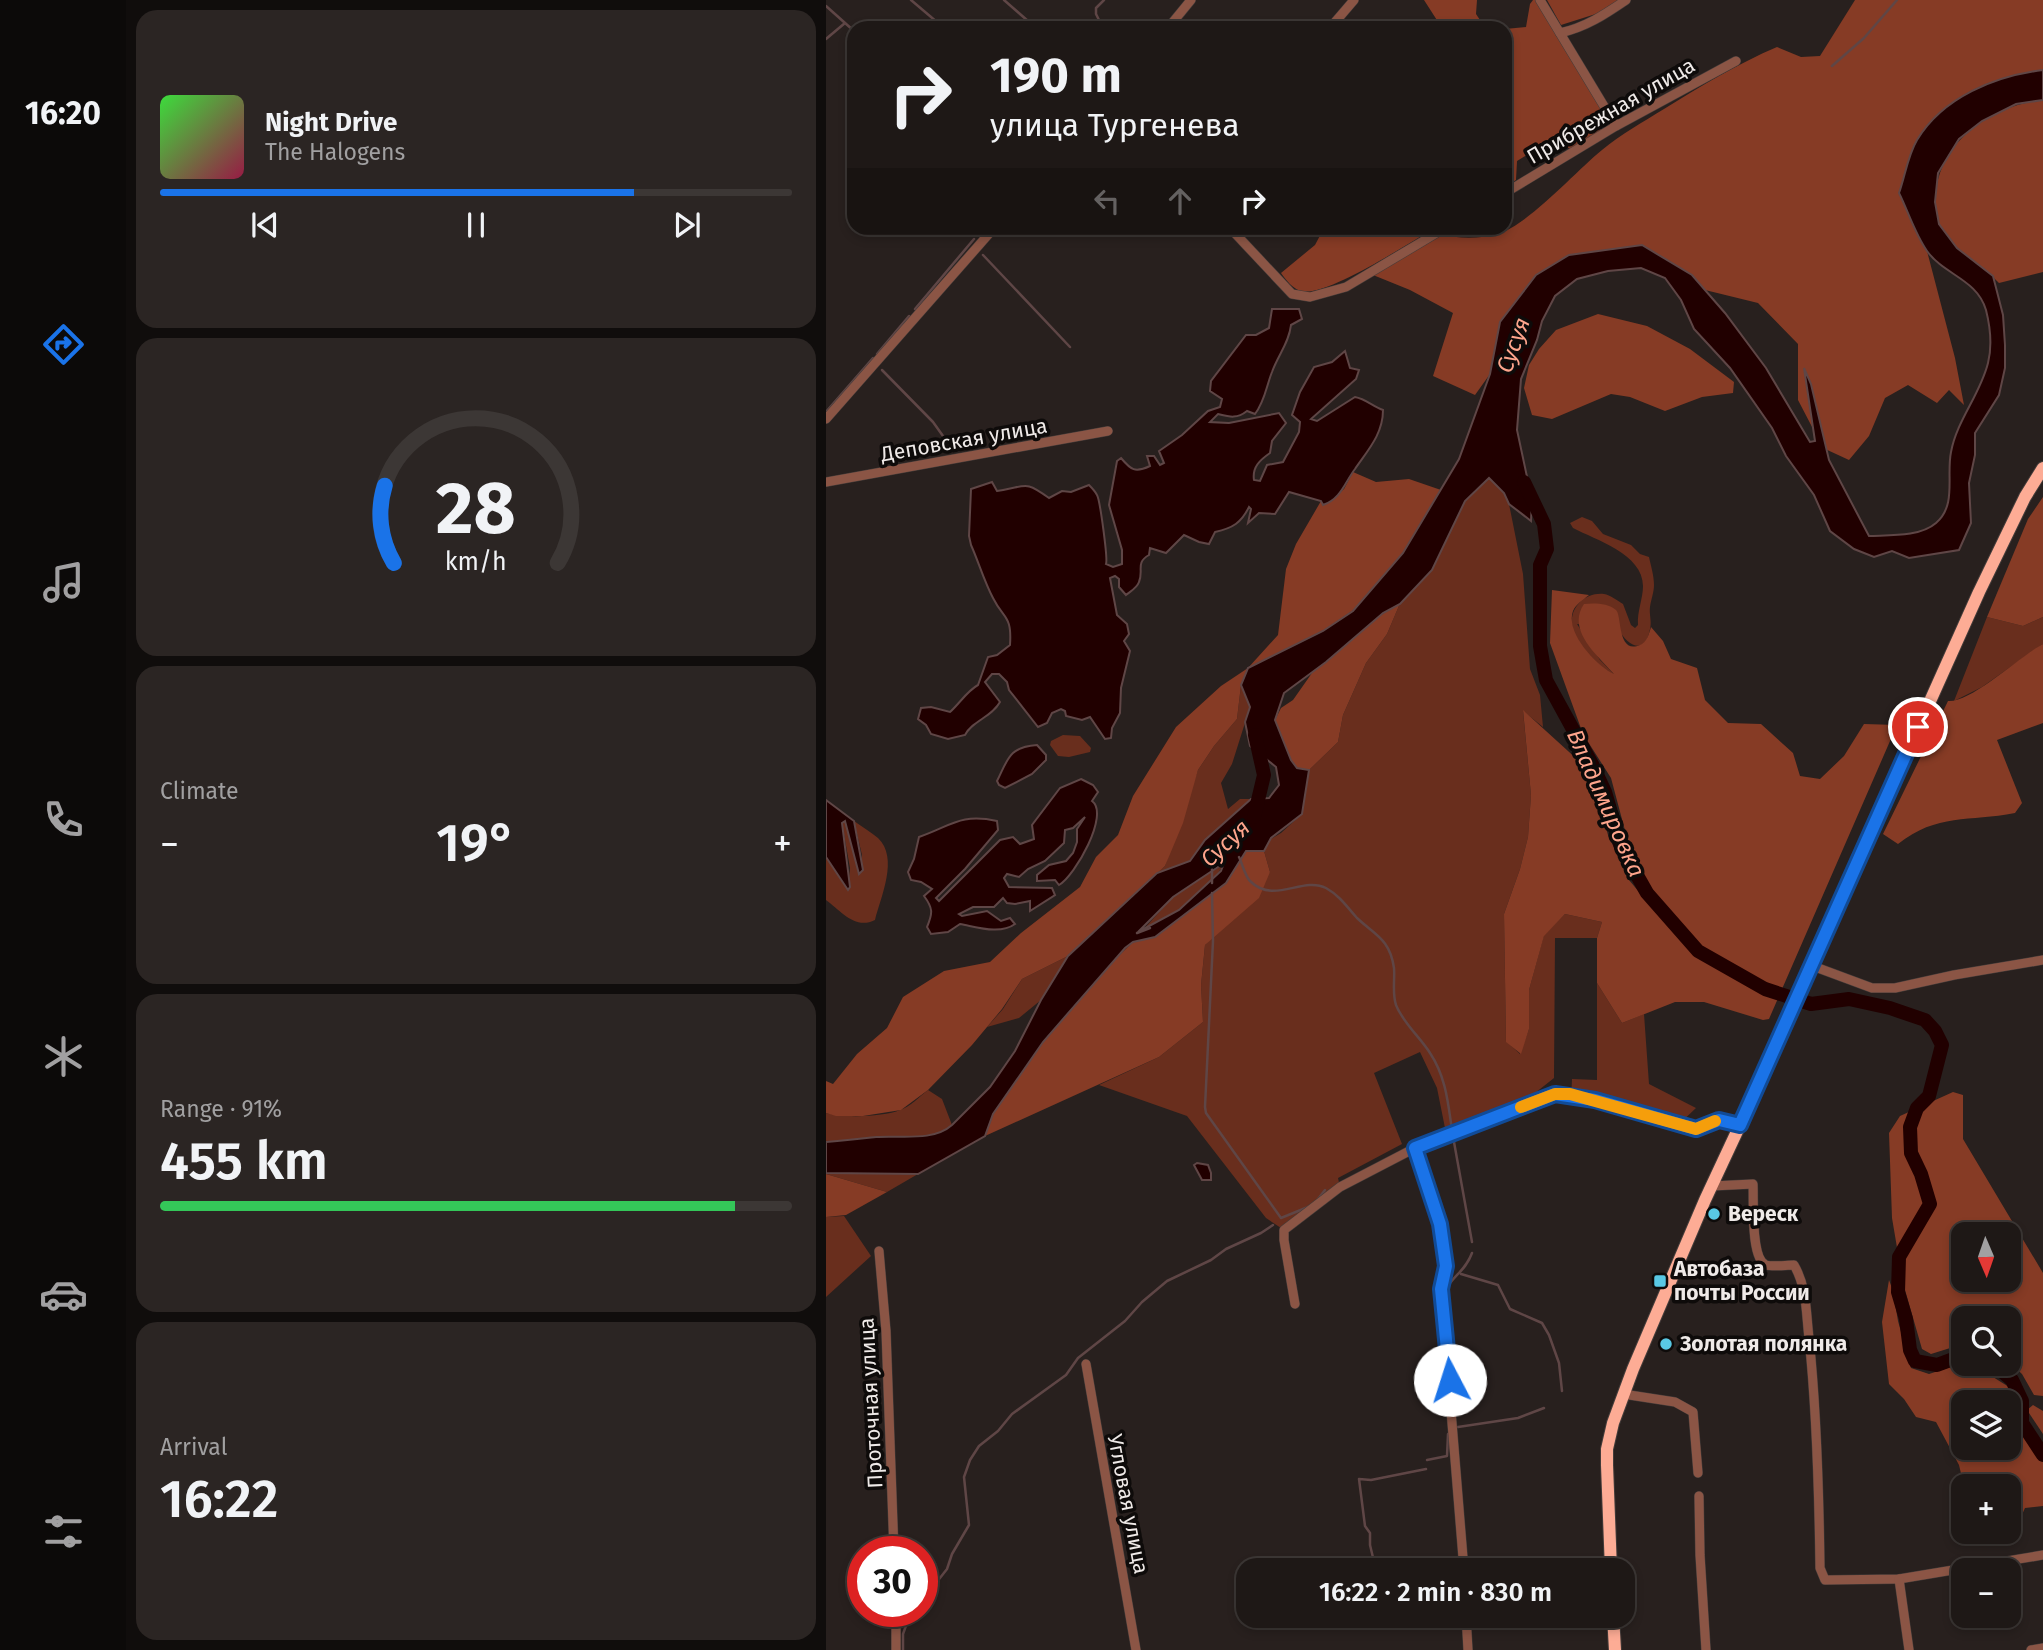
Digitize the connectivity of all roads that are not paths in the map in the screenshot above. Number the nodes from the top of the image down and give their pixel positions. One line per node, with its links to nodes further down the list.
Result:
1 (1191, 0): 5 (street)
2 (1354, 0): 6 (street)
3 (1539, 0): 7 (street)
4 (1626, 0): 7 (street)
5 (1174, 21)
6 (1336, 21)
7 (1560, 33): 9 (street)
8 (1736, 61): 9 (street, Прибрежная улица)
9 (1616, 126): 10 (street, Прибрежная улица)
10 (1512, 189)
11 (988, 235): 14 (street)
12 (1237, 235): 13 (street)
13 (1433, 235)
14 (826, 419)
15 (1108, 432): 17 (street, Деповская улица)
16 (2043, 468): 19 (highway)
17 (826, 482)
18 (2043, 960): 19 (street)
19 (1810, 965): 20 (highway)
20 (1740, 1125): 21 (street); 22 (highway)
21 (1415, 1148): 24 (street); 31 (street)
22 (1712, 1186): 26 (highway); 33 (street)
23 (879, 1251): 29 (street, Проточная улица)
24 (1295, 1304)
25 (1086, 1364): 39 (street, Угловая улица)
26 (1623, 1394): 27 (street); 32 (highway)
27 (1698, 1473)
28 (1699, 1496): 42 (street)
29 (893, 1536)
30 (2043, 1555): 33 (street)
31 (1463, 1558)
32 (1611, 1558)
33 (1899, 1579): 43 (street)
34 (896, 1627): 38 (street)
35 (1467, 1628): 40 (street)
36 (1614, 1628): 41 (highway)
37 (2043, 1648): 44 (street)
38 (896, 1650)
39 (1136, 1650)
40 (1468, 1650)
41 (1615, 1650)
42 (1706, 1650)
43 (1909, 1650)
44 (2031, 1650)

